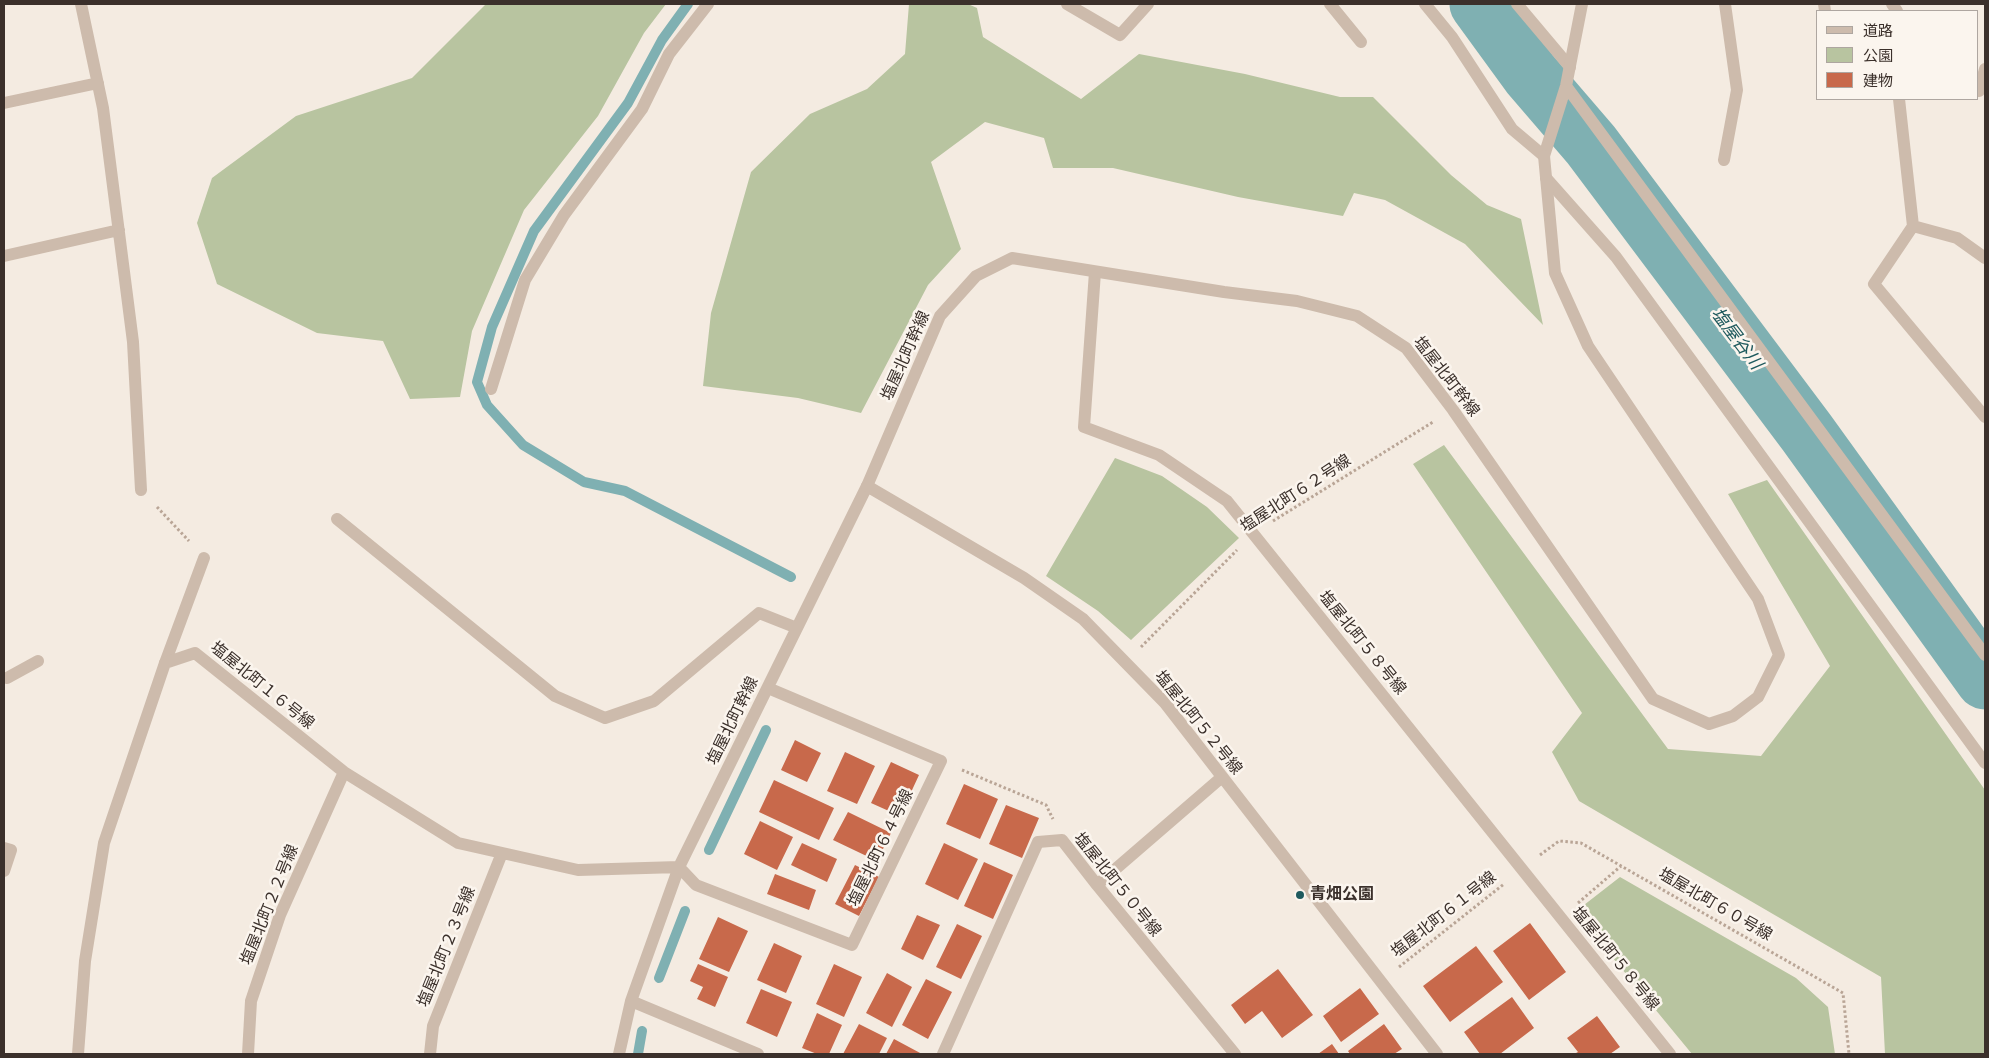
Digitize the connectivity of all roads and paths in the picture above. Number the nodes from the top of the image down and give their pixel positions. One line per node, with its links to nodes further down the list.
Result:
1 (81, 4): 13 (street)
2 (708, 4): 26 (street)
3 (1067, 4): 4 (street)
4 (1148, 4)
5 (1330, 4): 10 (street)
6 (1425, 4): 18 (street)
7 (1517, 4): 11 (street)
8 (1582, 4): 11 (street, 塩屋北町幹線)
9 (1725, 4): 19 (street)
10 (1361, 42)
11 (1570, 67): 14 (street, 塩屋北町幹線)
12 (1985, 69): 15 (street)
13 (98, 83): 17 (street); 22 (street)
14 (1566, 86): 18 (street, 塩屋北町幹線); 35 (street)
15 (1981, 93)
16 (1899, 100): 21 (street)
17 (4, 103)
18 (1544, 156): 20 (street, 塩屋北町幹線)
19 (1724, 160)
20 (1546, 178): 27 (street, 塩屋北町幹線); 42 (street)
21 (1913, 226): 24 (street); 28 (street)
22 (118, 230): 23 (street); 30 (street)
23 (4, 256)
24 (1985, 258)
25 (1095, 272): 27 (street, 塩屋北町幹線); 29 (street, 塩屋北町幹線); 32 (street, 塩屋北町５８号線)
26 (491, 389)
27 (1453, 410): 32 (path, 塩屋北町６２号線)
28 (1985, 417)
29 (867, 486): 34 (street, 塩屋北町幹線); 38 (street, 塩屋北町５２号線)
30 (141, 490): 33 (path)
31 (337, 519): 34 (street)
32 (1253, 533): 38 (path, 塩屋北町６２号線); 50 (street, 塩屋北町５８号線)
33 (204, 558): 37 (street)
34 (797, 628): 40 (street, 塩屋北町幹線)
35 (1985, 655)
36 (38, 661): 39 (street)
37 (165, 663): 43 (street, 塩屋北町１６号線); 56 (street)
38 (1126, 663): 44 (street, 塩屋北町５２号線)
39 (5, 681)
40 (768, 688): 41 (street); 49 (street, 塩屋北町幹線)
41 (940, 761): 45 (path); 49 (street, 塩屋北町６４号線)
42 (1985, 762)
43 (344, 772): 47 (street, 塩屋北町１６号線); 57 (street, 塩屋北町２２号線)
44 (1222, 777): 52 (street); 54 (street, 塩屋北町５２号線)
45 (1062, 840): 52 (street, 塩屋北町５０号線); 61 (street, 塩屋北町５０号線)
46 (4, 848): 51 (street)
47 (502, 853): 49 (street, 塩屋北町１６号線); 58 (street, 塩屋北町２３号線)
48 (1622, 866): 50 (path, 塩屋北町６０号線); 53 (path); 65 (path, 塩屋北町６０号線)
49 (680, 867): 55 (street, 塩屋北町幹線)
50 (1522, 870): 53 (street, 塩屋北町５８号線); 54 (path, 塩屋北町６１号線)
51 (4, 871)
52 (1097, 885): 62 (street, 塩屋北町５０号線)
53 (1561, 918): 64 (street, 塩屋北町５８号線)
54 (1380, 981): 63 (street, 塩屋北町５２号線)
55 (631, 1001): 59 (street, 塩屋北町幹線); 60 (street)
56 (78, 1054)
57 (248, 1054)
58 (430, 1054)
59 (619, 1054)
60 (758, 1054)
61 (943, 1054)
62 (1235, 1054)
63 (1437, 1054)
64 (1670, 1054)
65 (1849, 1054)

